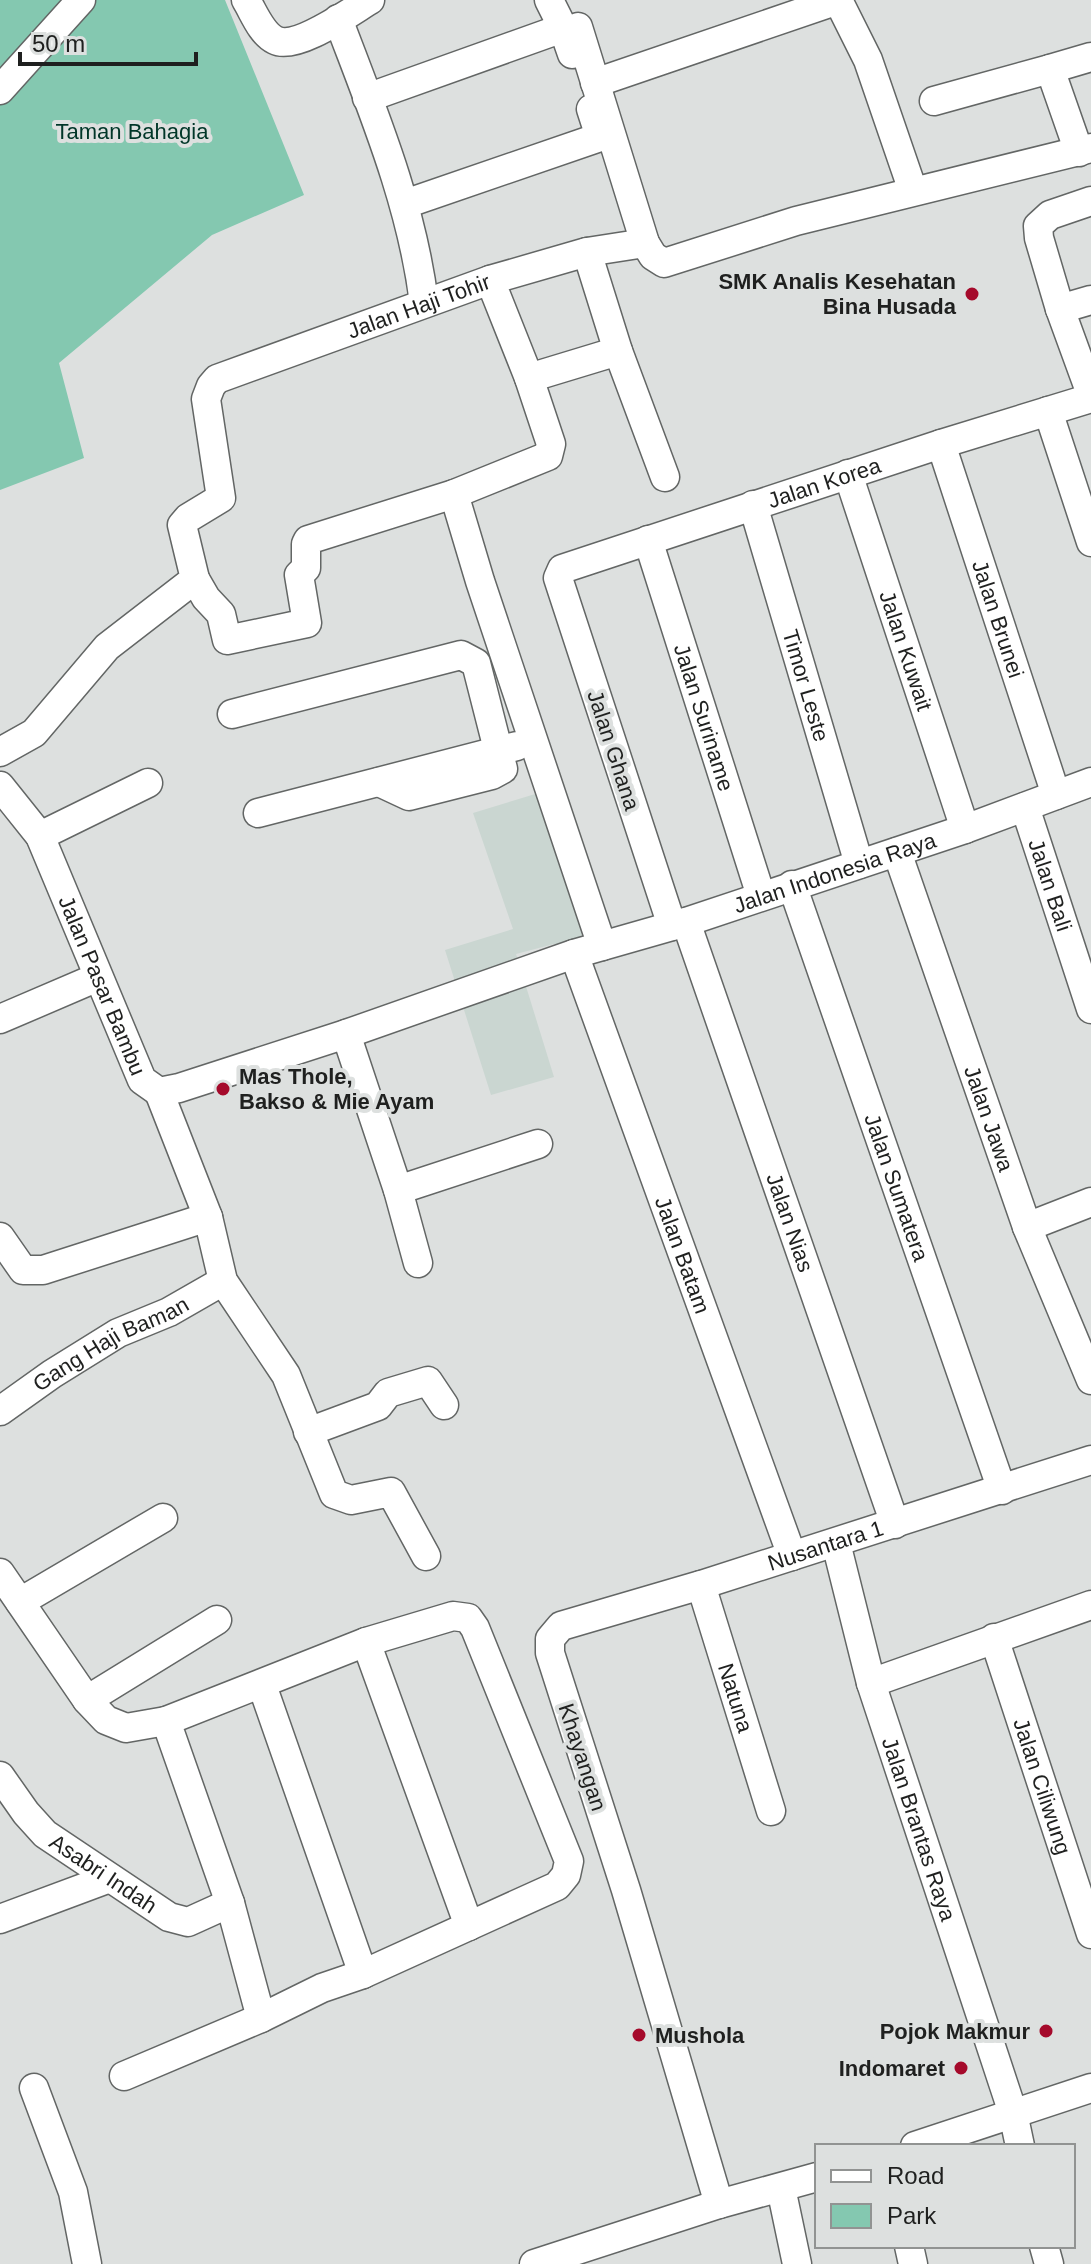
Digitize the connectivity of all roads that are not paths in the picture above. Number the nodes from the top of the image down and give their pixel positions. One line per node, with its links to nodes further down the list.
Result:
1 (81, 0): 11 (street)
2 (246, 0): 6 (street)
3 (370, 0): 6 (street)
4 (549, 0): 7 (street)
5 (838, 0): 10 (street); 15 (street)
6 (338, 19): 12 (street)
7 (570, 28): 10 (street); 12 (street); 17 (street)
8 (1091, 57): 9 (street)
9 (1050, 69): 13 (street); 14 (street)
10 (595, 83): 18 (street)
11 (0, 90)
12 (367, 98): 17 (street)
13 (934, 101)
14 (1085, 150): 15 (street)
15 (913, 191): 18 (street)
16 (1091, 201): 23 (street)
17 (405, 204): 22 (street)
18 (645, 243): 19 (street, Jalan Haji Tohir)
19 (587, 252): 20 (street, Jalan Haji Tohir); 24 (street)
20 (490, 280): 22 (street, Jalan Haji Tohir); 25 (street)
21 (1091, 300): 23 (street)
22 (424, 303): 36 (street, Jalan Haji Tohir)
23 (1060, 309): 26 (street)
24 (618, 351): 25 (street); 30 (street)
25 (529, 378): 31 (street)
26 (1091, 396): 27 (street, Jalan Korea)
27 (1048, 411): 28 (street, Jalan Korea); 34 (street)
28 (941, 444): 29 (street, Jalan Korea); 44 (street, Jalan Brunei)
29 (848, 474): 32 (street, Jalan Korea); 47 (street, Jalan Kuwait)
30 (665, 477)
31 (454, 494): 36 (street); 38 (street)
32 (753, 505): 33 (street, Jalan Korea); 50 (street, Timor Leste)
33 (648, 540): 35 (street, Jalan Korea); 52 (street, Jalan Suriname)
34 (1091, 542)
35 (559, 574): 53 (street, Jalan Ghana)
36 (195, 579): 40 (street)
37 (232, 714): 39 (street)
38 (534, 742): 39 (street); 54 (street)
39 (499, 751): 46 (street)
40 (0, 752)
41 (1091, 782): 44 (street, Jalan Indonesia Raya)
42 (148, 783): 48 (street)
43 (0, 786): 48 (street, Jalan Pasar Bambu)
44 (1056, 795): 45 (street, Jalan Indonesia Raya)
45 (1025, 807): 47 (street, Jalan Indonesia Raya); 57 (street, Jalan Bali)
46 (258, 813)
47 (965, 829): 49 (street, Jalan Indonesia Raya)
48 (40, 836): 56 (street, Jalan Pasar Bambu)
49 (897, 852): 50 (street, Jalan Indonesia Raya); 65 (street, Jalan Jawa)
50 (859, 864): 51 (street, Jalan Indonesia Raya)
51 (792, 885): 52 (street, Jalan Indonesia Raya); 74 (street, Jalan Sumatera)
52 (761, 896): 53 (street, Jalan Indonesia Raya)
53 (679, 924): 54 (street, Jalan Indonesia Raya); 76 (street, Jalan Nias)
54 (602, 946): 55 (street, Jalan Indonesia Raya)
55 (574, 954): 59 (street, Jalan Pasar Bambu); 79 (street, Jalan Batam)
56 (98, 977): 58 (street); 60 (street, Jalan Pasar Bambu)
57 (1091, 1009)
58 (0, 1019)
59 (346, 1034): 60 (street, Jalan Pasar Bambu); 62 (street)
60 (159, 1092): 64 (street)
61 (538, 1144): 62 (street)
62 (398, 1190): 67 (street)
63 (1091, 1202): 65 (street)
64 (208, 1217): 66 (street); 68 (street)
65 (1027, 1227): 69 (street, Jalan Jawa)
66 (0, 1237)
67 (418, 1263)
68 (223, 1281): 71 (street, Gang Haji Baman); 72 (street)
69 (1091, 1380)
70 (444, 1405): 72 (street)
71 (0, 1411)
72 (308, 1432): 78 (street)
73 (1091, 1460): 74 (street, Nusantara 1)
74 (1002, 1490): 76 (street, Nusantara 1)
75 (163, 1518): 82 (street)
76 (895, 1524): 77 (street, Nusantara 1)
77 (836, 1543): 79 (street, Nusantara 1); 88 (street, Jalan Brantas Raya)
78 (426, 1556)
79 (792, 1556): 81 (street, Nusantara 1)
80 (0, 1573): 82 (street)
81 (701, 1585): 85 (street, Nusantara 1); 93 (street, Natuna)
82 (20, 1602): 90 (street)
83 (1091, 1605): 86 (street)
84 (217, 1620): 90 (street)
85 (561, 1626): 109 (street, Khayangan)
86 (994, 1638): 88 (street); 98 (street, Jalan Ciliwung)
87 (366, 1642): 89 (street); 97 (street); 97 (street)
88 (871, 1683): 104 (street, Jalan Brantas Raya)
89 (262, 1685): 91 (street); 99 (street)
90 (87, 1700): 91 (street)
91 (166, 1721): 95 (street)
92 (0, 1776): 94 (street, Asabri Indah)
93 (771, 1811)
94 (110, 1878): 95 (street, Asabri Indah); 96 (street)
95 (230, 1903): 100 (street)
96 (0, 1919)
97 (469, 1926): 99 (street)
98 (1091, 1934)
99 (363, 1974): 100 (street)
100 (261, 2018): 101 (street)
101 (124, 2076)
102 (34, 2088): 110 (street)
103 (1091, 2088): 104 (street)
104 (1013, 2113): 105 (street); 106 (street, Jalan Brantas Raya)
105 (921, 2144)
106 (1020, 2144)
107 (815, 2178): 108 (street)
108 (781, 2188): 109 (street); 112 (street)
109 (719, 2204): 111 (street)
110 (87, 2264)
111 (534, 2264)
112 (797, 2264)

